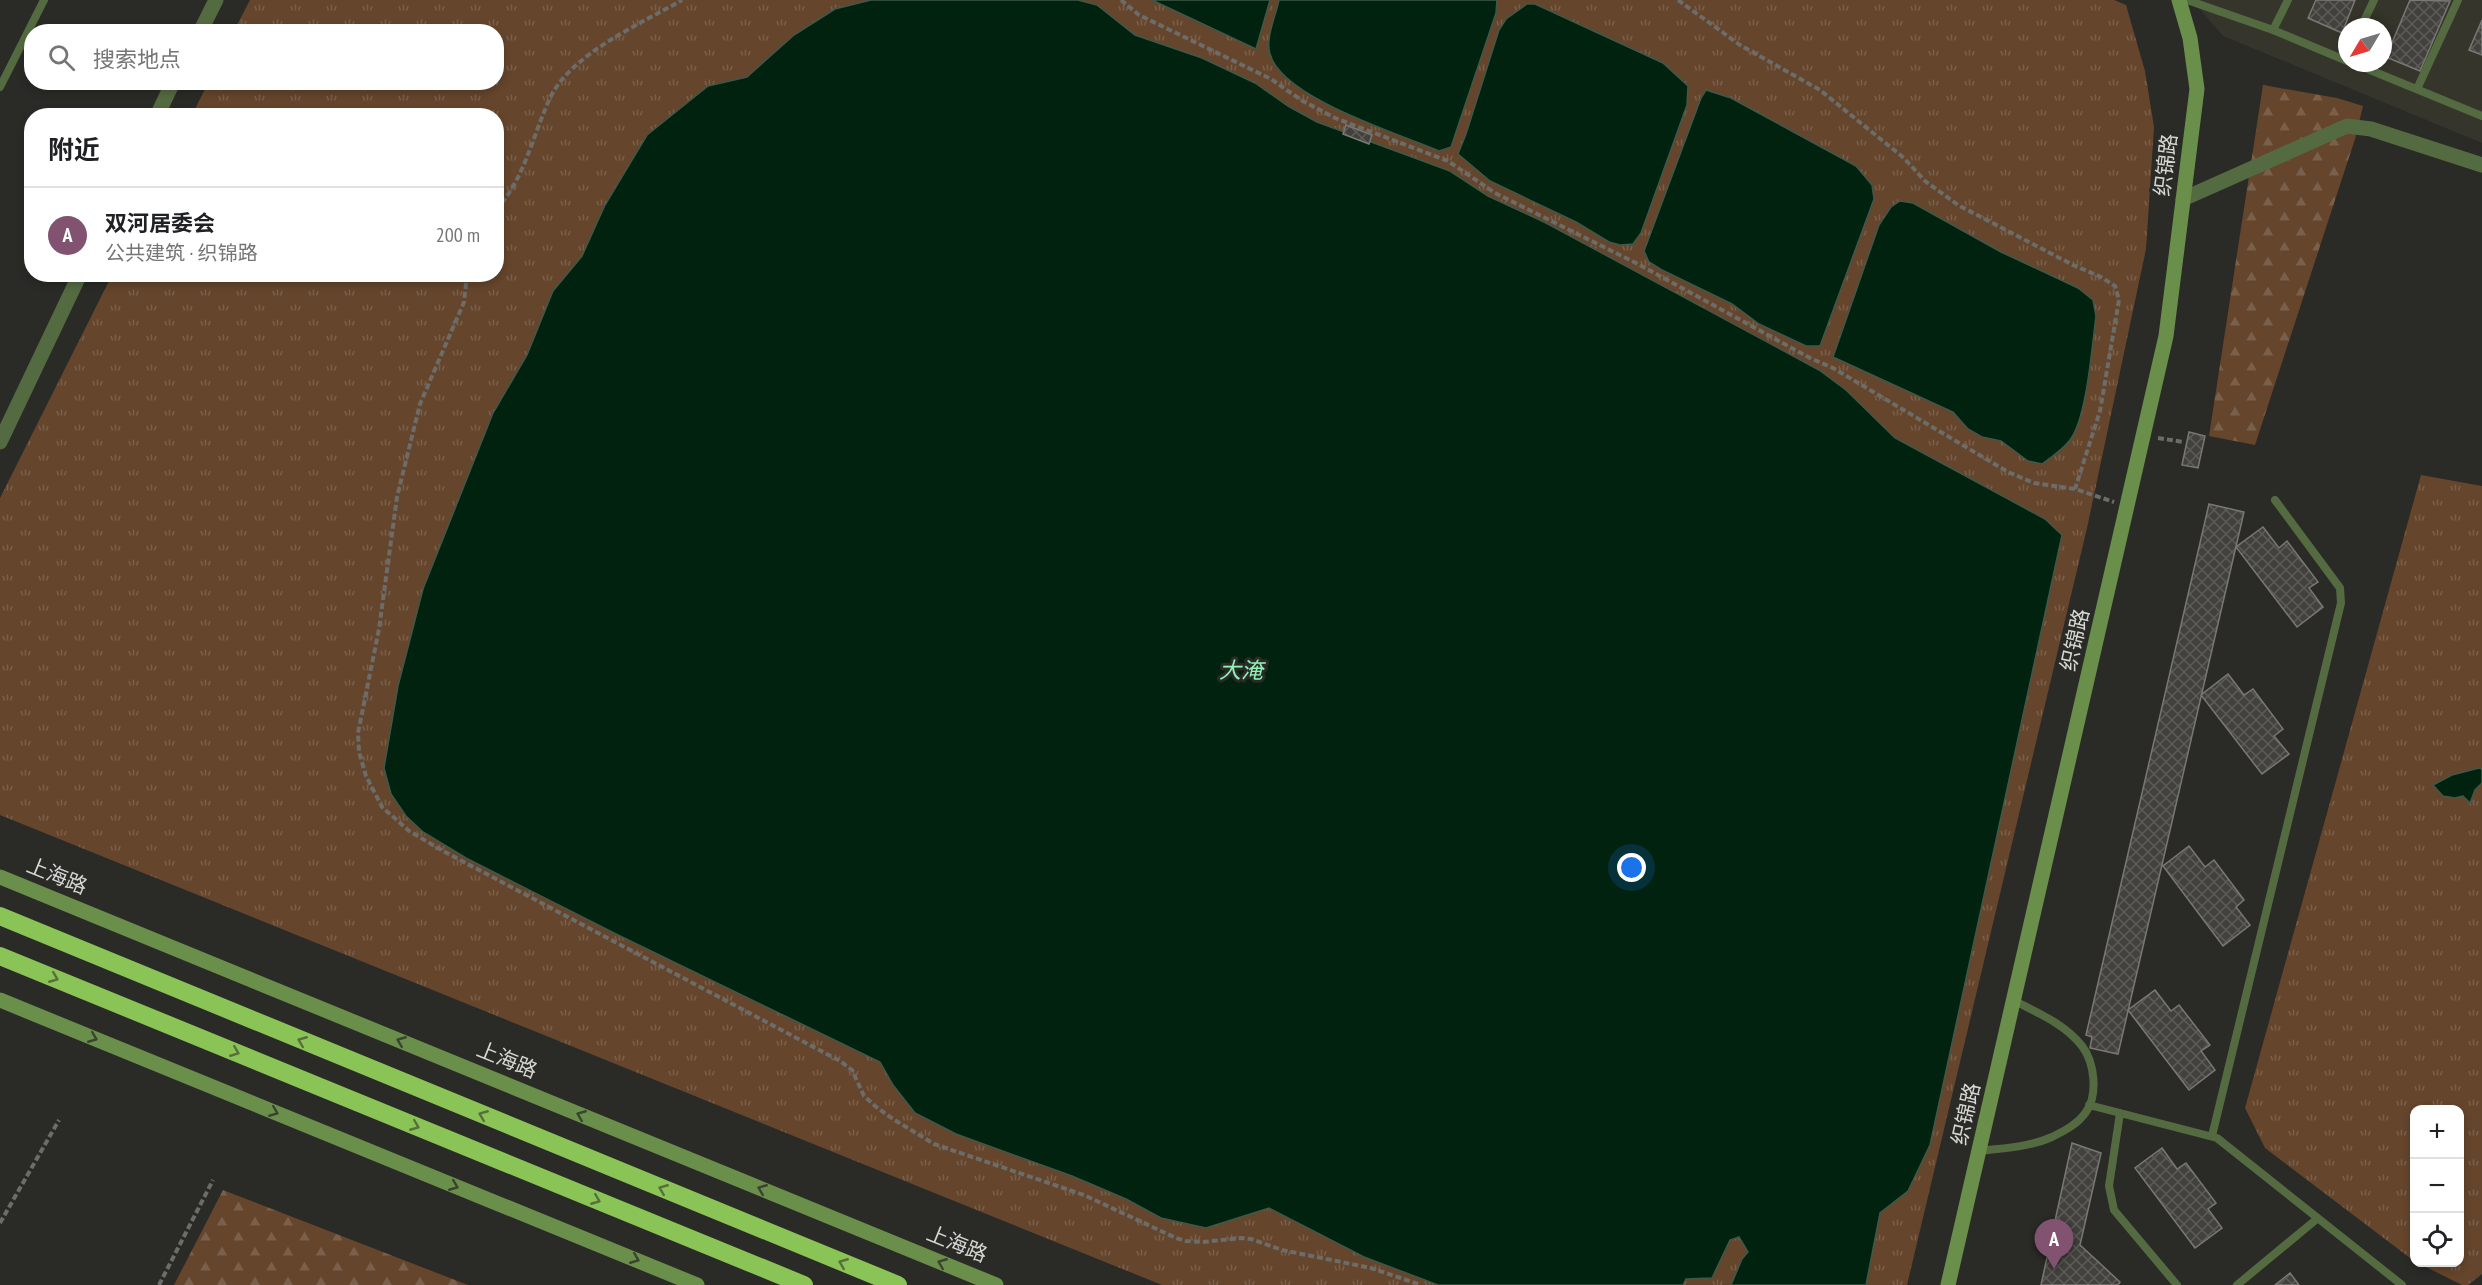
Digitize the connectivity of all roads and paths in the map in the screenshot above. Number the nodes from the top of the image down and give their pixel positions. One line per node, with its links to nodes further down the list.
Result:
1 (44, 0): 12 (lane)
2 (216, 0): 13 (street)
3 (681, 0): 24 (path)
4 (1121, 0): 31 (path)
5 (1677, 0): 31 (path)
6 (2179, 0): 25 (main road, 织锦路)
7 (2187, 0): 14 (lane)
8 (2288, 0): 14 (lane)
9 (2374, 0): 11 (lane)
10 (2458, 0): 19 (lane)
11 (2365, 18)
12 (32, 24)
13 (204, 24)
14 (2273, 30): 16 (lane)
15 (24, 40): 18 (lane)
16 (2338, 56)
17 (2377, 72): 19 (lane)
18 (0, 87)
19 (2417, 89): 22 (lane)
20 (169, 90): 21 (street)
21 (161, 108)
22 (2482, 116)
23 (2482, 165): 25 (street)
24 (504, 200)
25 (2183, 200): 28 (main road, 织锦路)
26 (76, 282): 29 (street)
27 (466, 282): 52 (path)
28 (2143, 436): 30 (path); 33 (main road, 织锦路)
29 (0, 442)
30 (2184, 442)
31 (2075, 489): 33 (path)
32 (2275, 500): 42 (lane)
33 (2127, 506): 38 (main road, 织锦路)
34 (0, 877): 51 (main road, 上海路, one-way to 34)
35 (0, 916): 50 (highway, one-way to 35)
36 (0, 956): 49 (highway, one-way to 49)
37 (0, 1000): 48 (main road, one-way to 48)
38 (2013, 1000): 39 (lane); 43 (main road, 织锦路)
39 (2088, 1105): 40 (lane); 43 (lane)
40 (2120, 1113): 42 (lane); 54 (lane)
41 (59, 1120): 46 (path)
42 (2212, 1136): 45 (lane)
43 (1980, 1151): 53 (main road, 织锦路)
44 (213, 1180): 47 (path)
45 (2318, 1218): 55 (lane); 56 (lane)
46 (0, 1223)
47 (159, 1285)
48 (697, 1285)
49 (804, 1285)
50 (898, 1285)
51 (996, 1285)
52 (1421, 1285)
53 (1948, 1285)
54 (2177, 1285)
55 (2237, 1285)
56 (2402, 1285)

